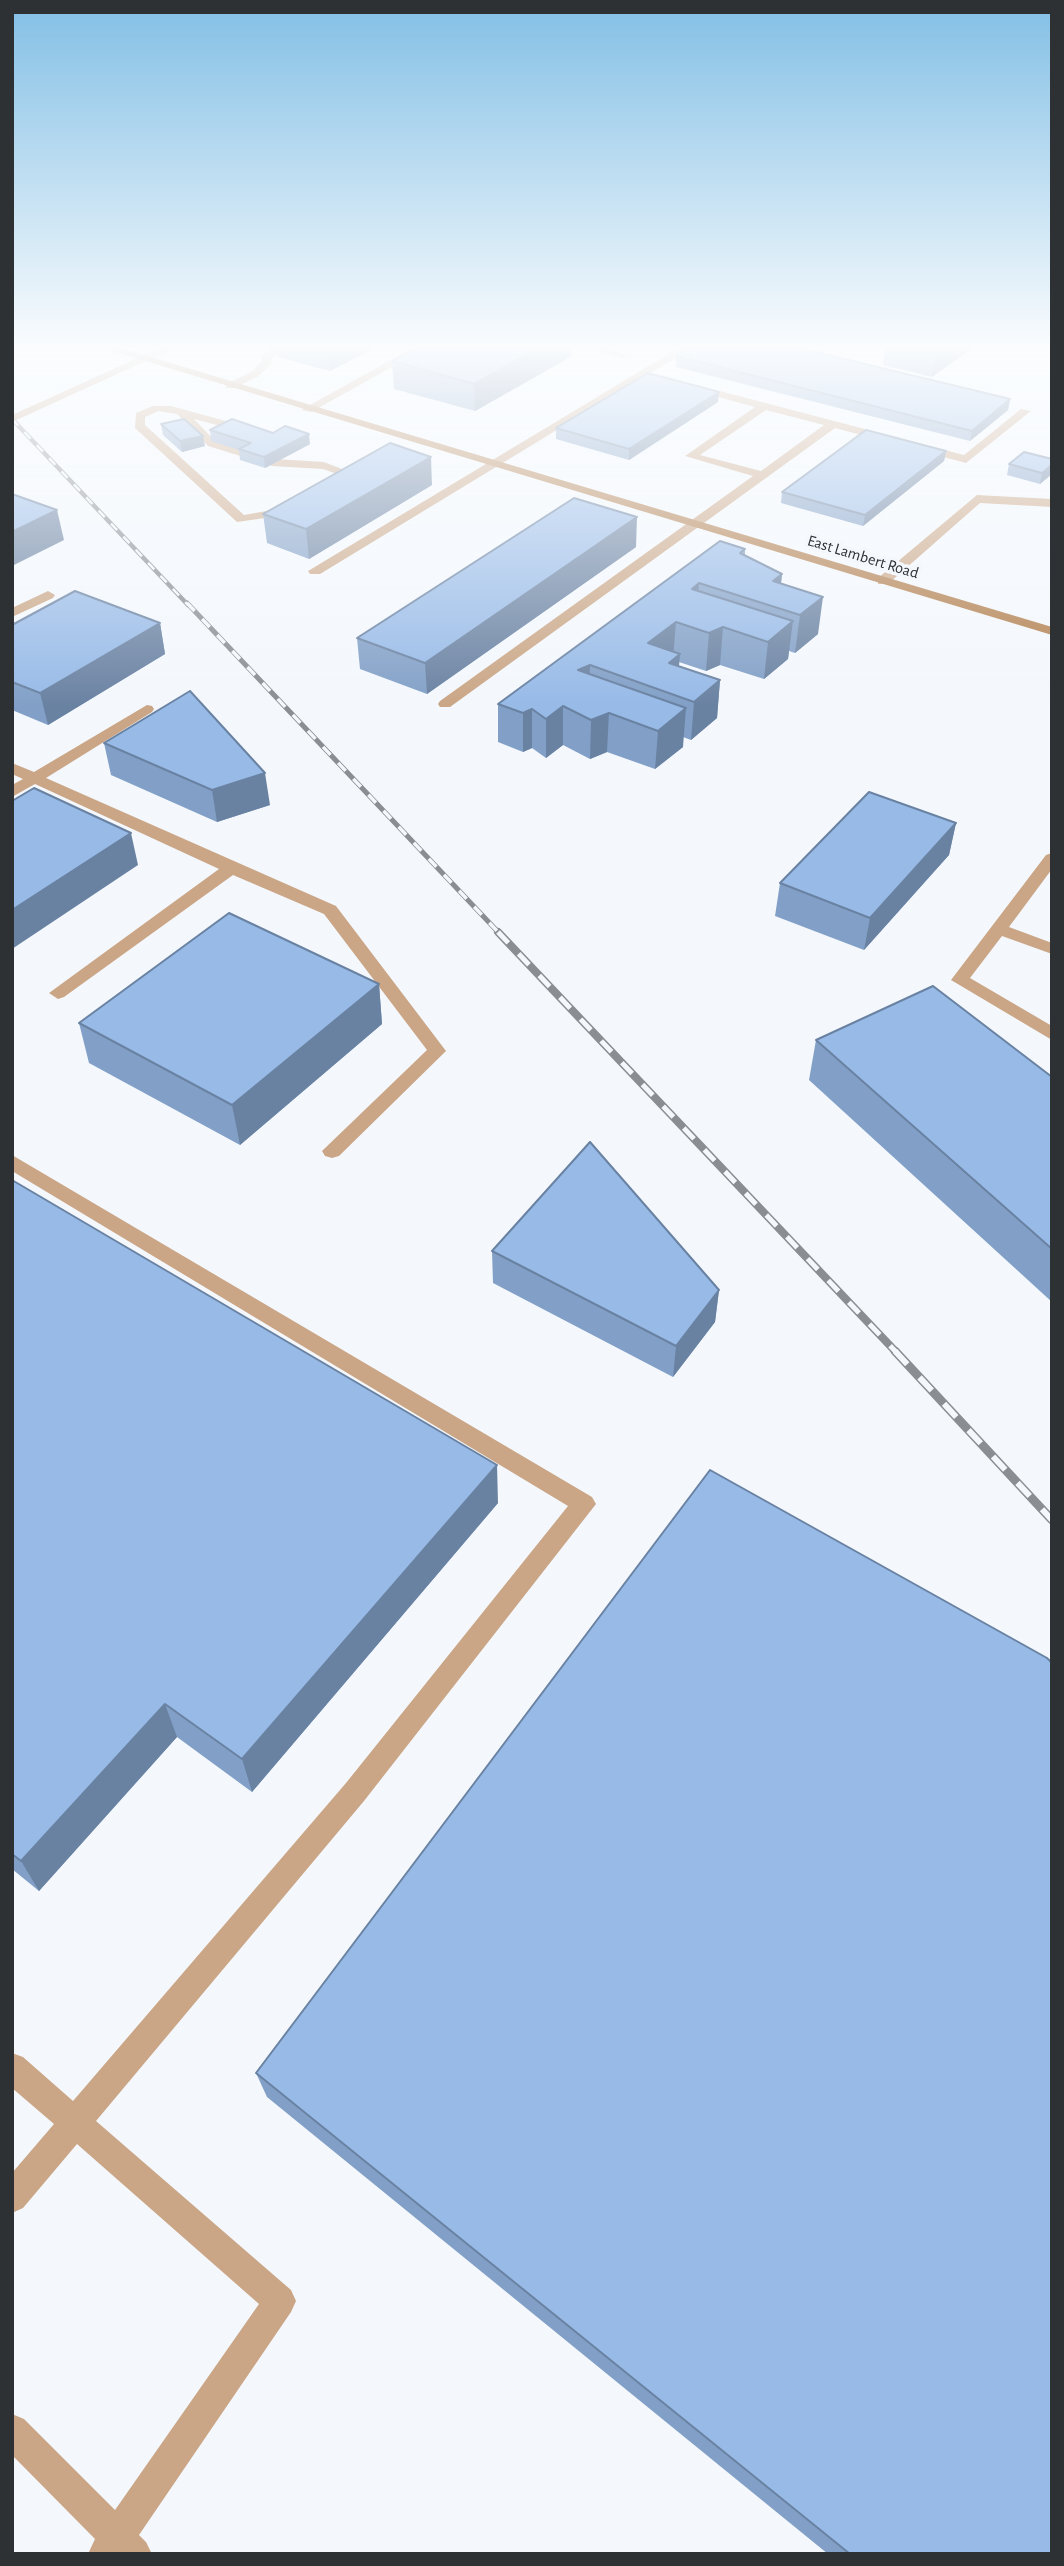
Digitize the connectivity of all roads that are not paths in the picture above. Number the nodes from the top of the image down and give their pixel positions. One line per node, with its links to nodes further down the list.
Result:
1 (183, 466): 11 (street)
2 (320, 466): 3 (street)
3 (324, 466): 8 (street)
4 (492, 466): 13 (street)
5 (496, 466): 12 (main road, East Lambert Road)
6 (728, 466): 9 (street)
7 (776, 466): 9 (street)
8 (351, 475)
9 (763, 475): 12 (street)
10 (1052, 503): 14 (street)
11 (289, 511)
12 (694, 525): 14 (main road, East Lambert Road); 18 (street)
13 (315, 571)
14 (883, 581): 17 (main road, East Lambert Road)
15 (48, 595): 16 (street)
16 (12, 613)
17 (1052, 631)
18 (445, 704)
19 (147, 709): 21 (street)
20 (12, 768): 21 (street)
21 (34, 778): 22 (street); 24 (street)
22 (12, 792)
23 (1052, 858): 25 (street)
24 (231, 868): 27 (street); 29 (street)
25 (998, 929): 26 (street); 28 (street)
26 (1052, 949)
27 (58, 993)
28 (1052, 1034)
29 (332, 1151)
30 (12, 1162): 32 (street)
31 (12, 2068): 32 (street)
32 (75, 2123): 33 (street); 35 (street)
33 (12, 2197)
34 (12, 2431): 35 (street)
35 (119, 2548)

